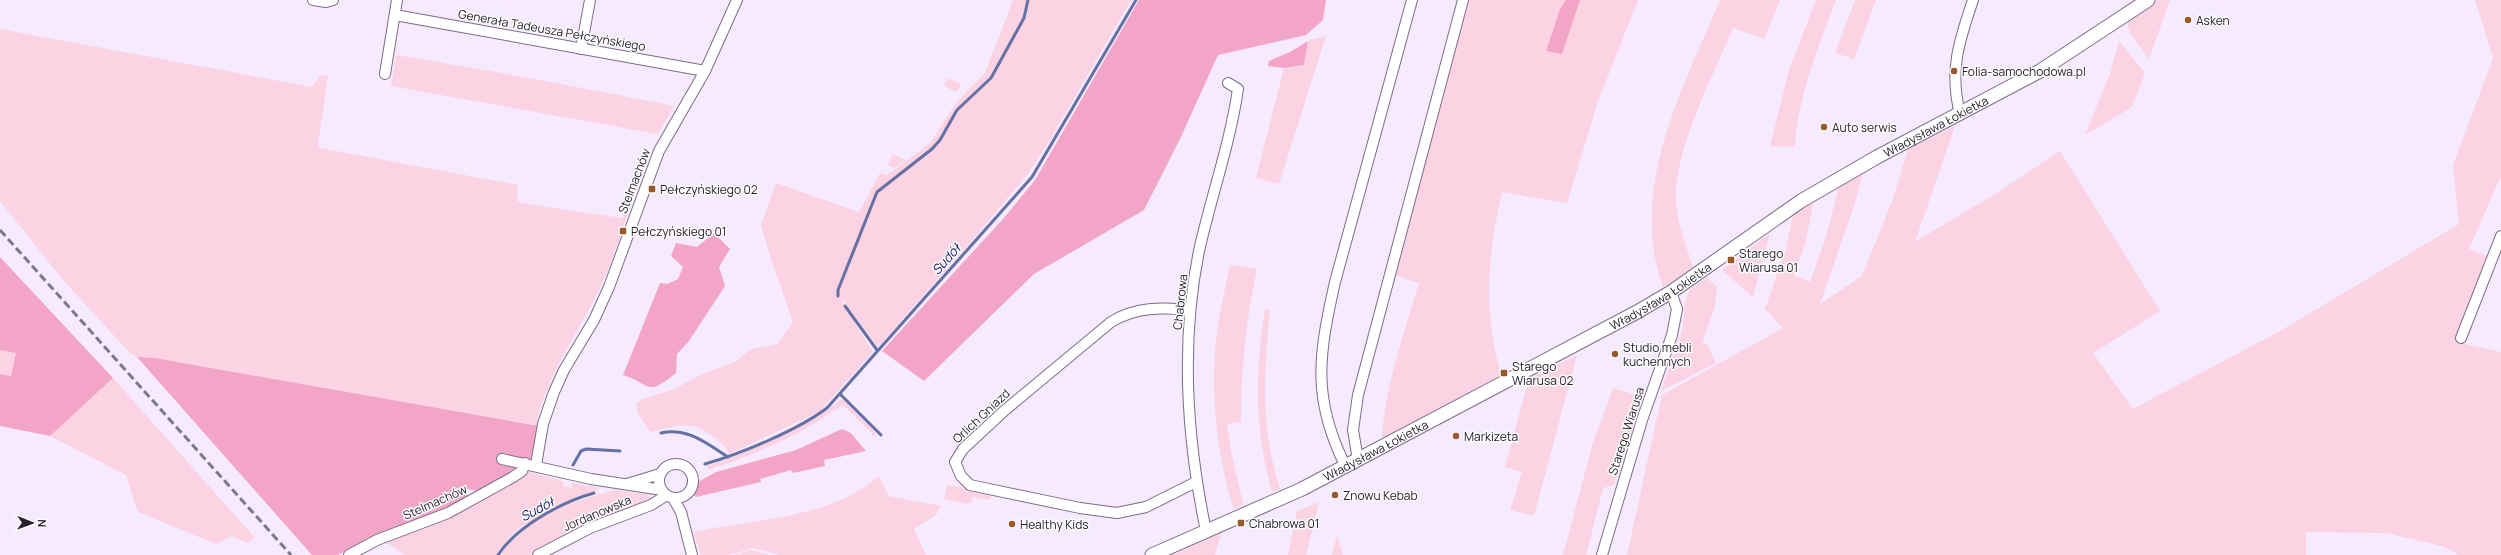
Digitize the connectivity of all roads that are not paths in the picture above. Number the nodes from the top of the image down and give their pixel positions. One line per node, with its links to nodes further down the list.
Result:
1 (313, 0): 9 (street)
2 (397, 0): 10 (street)
3 (590, 0): 11 (street)
4 (737, 0): 12 (street, Stelmachów)
5 (1412, 0): 24 (street)
6 (1463, 0): 21 (street)
7 (1972, 0): 15 (street)
8 (2148, 0): 15 (street, Władysława Łokietka)
9 (332, 1)
10 (394, 15): 11 (street, Generała Tadeusza Pełczyńskiego); 13 (street)
11 (581, 49): 12 (street, Generała Tadeusza Pełczyńskiego)
12 (706, 71): 23 (street, Stelmachów)
13 (385, 74)
14 (1228, 83): 18 (street, Chabrowa)
15 (1960, 114): 17 (street, Władysława Łokietka)
16 (2501, 236): 19 (street)
17 (1671, 292): 21 (street, Władysława Łokietka); 36 (street, Starego Wiarusa)
18 (1190, 310): 26 (street, Chabrowa); 26 (street, Orlich Gniazd)
19 (2461, 338)
20 (502, 459): 22 (street, Jordanowska)
21 (1358, 460): 24 (street, Władysława Łokietka)
22 (525, 463): 23 (street, Jordanowska); 32 (street, Stelmachów)
23 (536, 465): 27 (street, Jordanowska)
24 (1346, 467): 31 (street, Władysława Łokietka)
25 (660, 474): 27 (street, Jordanowska); 28 (street); 29 (street)
26 (1196, 482): 31 (street, Chabrowa)
27 (625, 484): 28 (street, Jordanowska)
28 (667, 495): 29 (street); 30 (street); 33 (street, Jordanowska)
29 (684, 496): 30 (street)
30 (681, 512): 34 (street)
31 (1206, 531): 35 (street, Władysława Łokietka)
32 (349, 555)
33 (538, 555)
34 (692, 555)
35 (1152, 555)
36 (1602, 555)

